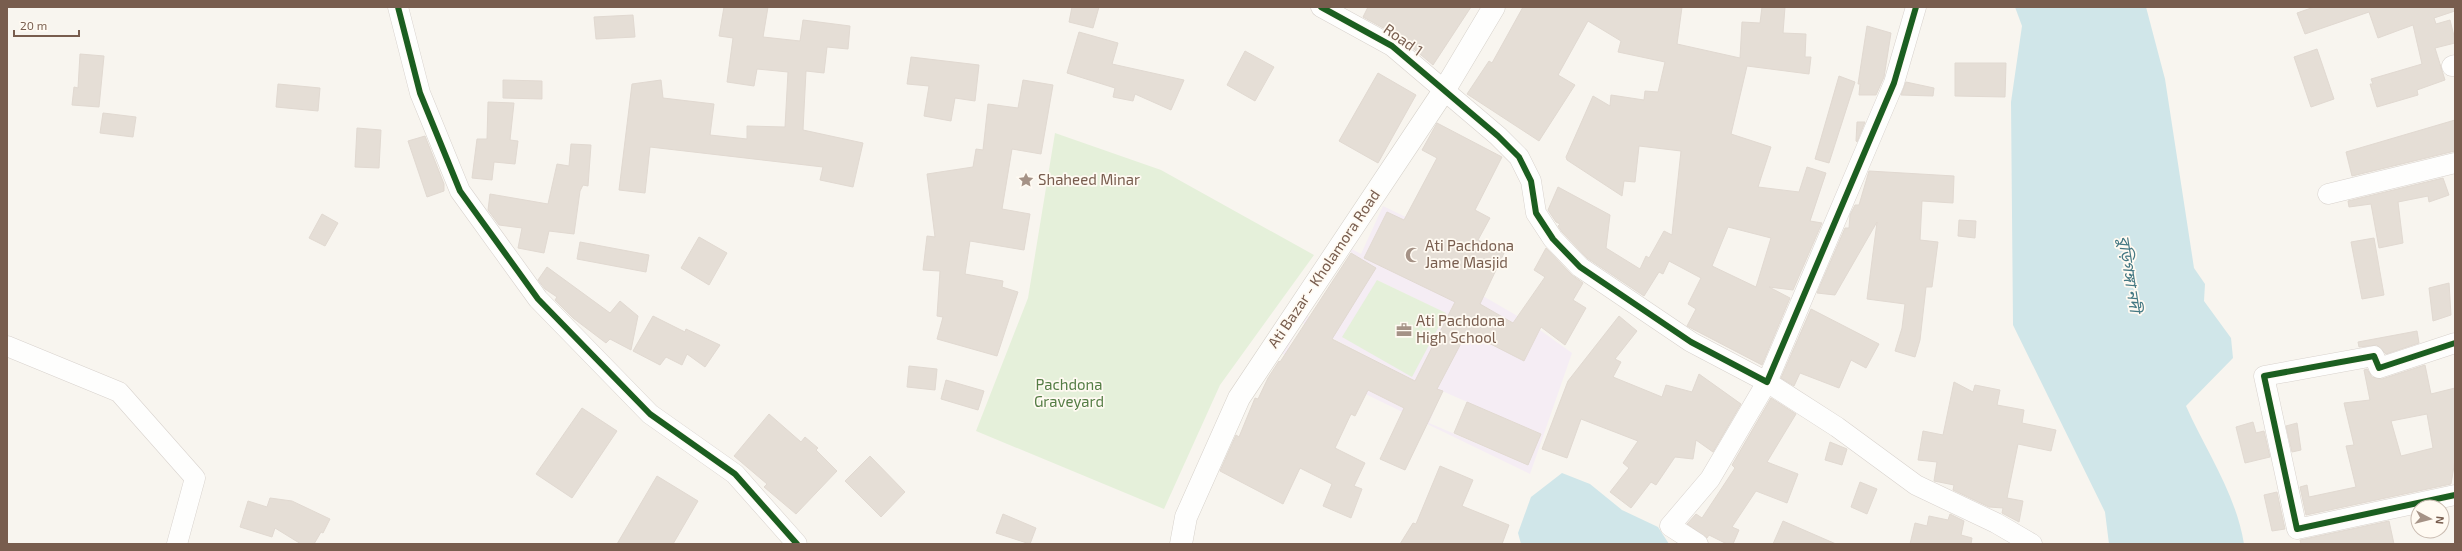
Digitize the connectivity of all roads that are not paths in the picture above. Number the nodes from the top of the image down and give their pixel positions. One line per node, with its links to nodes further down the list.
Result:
1 (398, 7): 13 (street)
2 (1321, 7): 5 (street, Road 1)
3 (1494, 7): 5 (main road, Ati Bazar - Kholamora Road)
4 (1916, 7): 10 (street)
5 (1445, 89): 10 (street, Road 1); 14 (main road, Ati Bazar - Kholamora Road)
6 (2455, 163): 7 (street)
7 (2328, 194)
8 (2455, 343): 11 (street)
9 (7, 346): 12 (street)
10 (1767, 382): 15 (street); 16 (street, Road 1)
11 (2455, 495)
12 (177, 544)
13 (797, 544)
14 (1181, 544)
15 (1698, 544)
16 (2032, 544)

